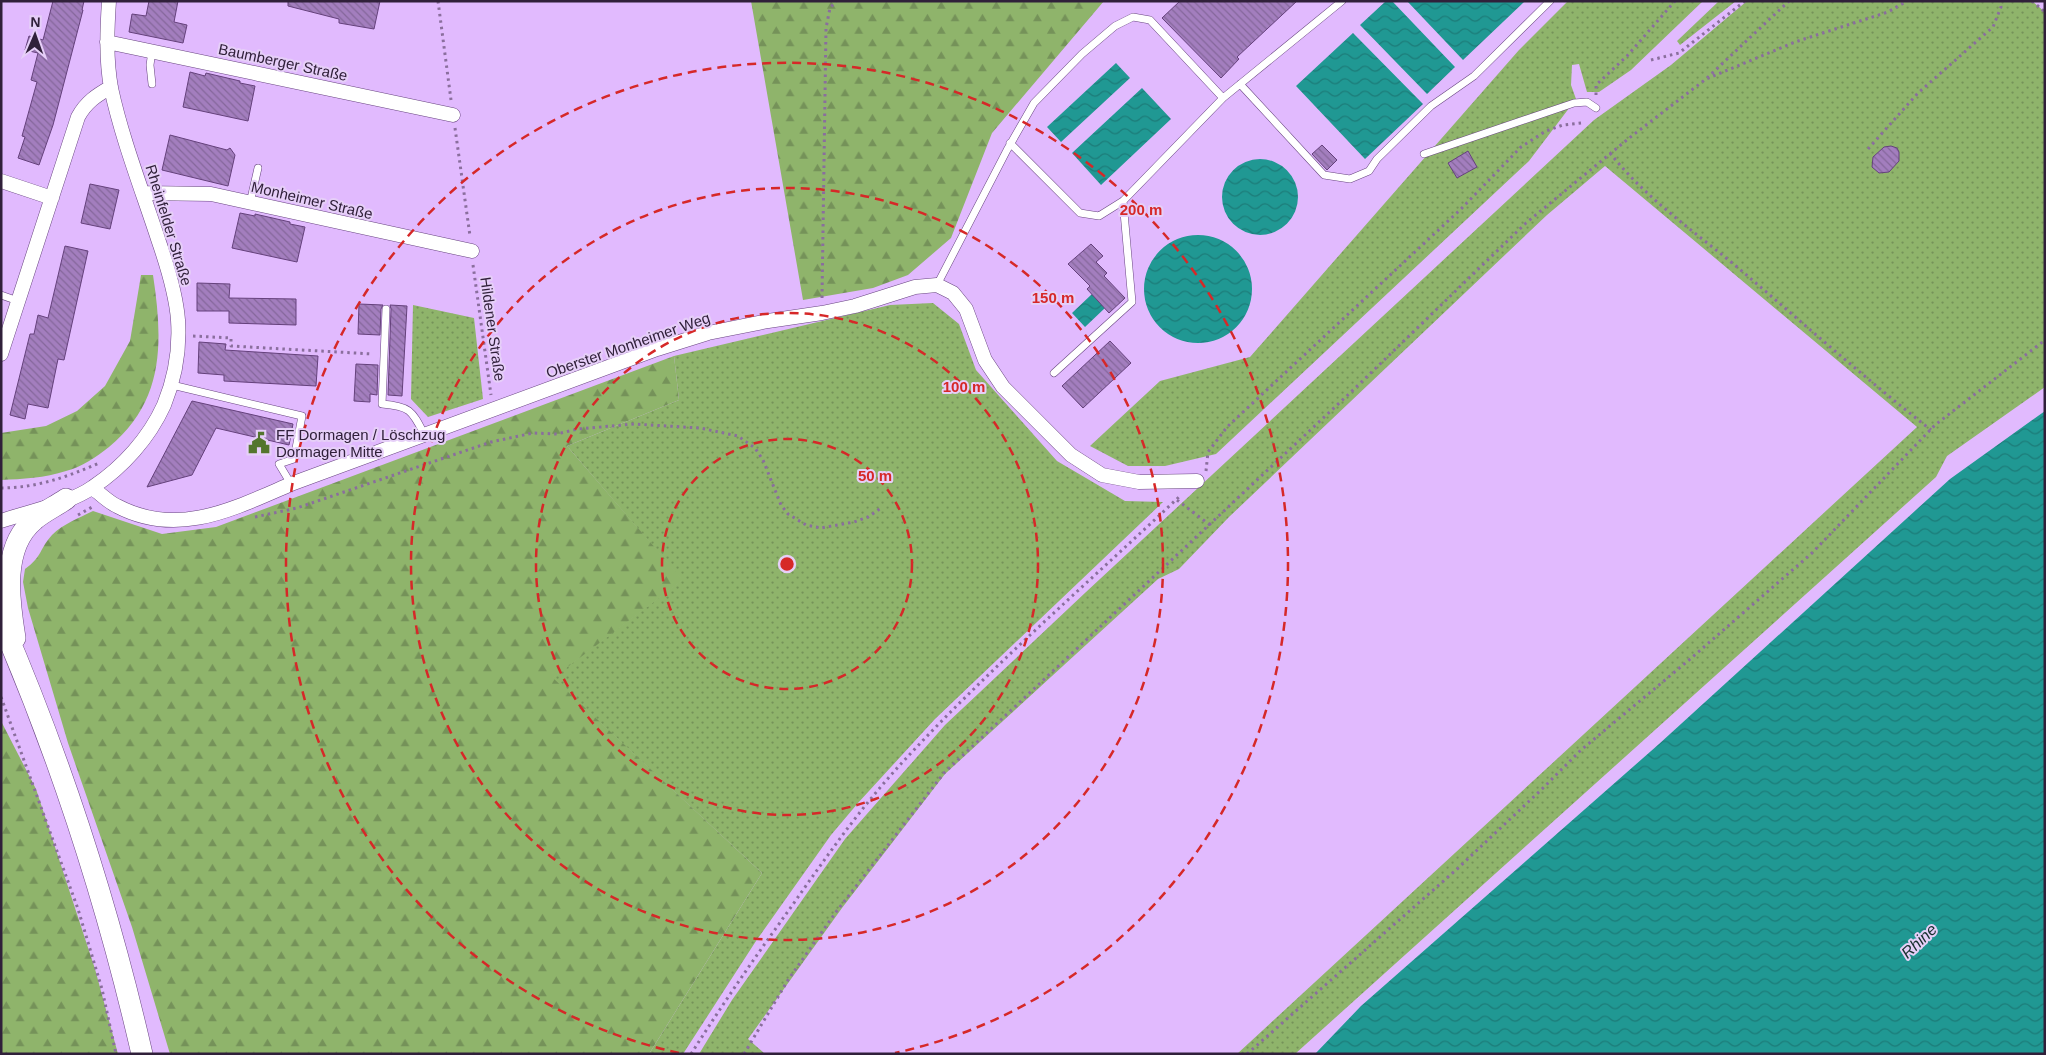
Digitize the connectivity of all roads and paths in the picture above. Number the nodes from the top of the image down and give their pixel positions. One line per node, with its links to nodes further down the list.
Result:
1 (110, 1): 12 (street, Rheinfelder Straße)
2 (836, 1): 38 (path)
3 (1342, 1): 17 (lane)
4 (1550, 1): 17 (lane)
5 (1675, 1): 20 (path)
6 (1745, 1): 14 (path)
7 (1789, 1): 15 (path)
8 (1907, 1): 15 (path)
9 (2000, 1): 24 (path)
10 (2032, 1): 11 (path)
11 (2045, 12)
12 (107, 42): 13 (street, Baumberger Straße); 18 (street, Rheinfelder Straße)
13 (152, 51): 16 (lane); 21 (street, Baumberger Straße)
14 (1650, 60)
15 (1706, 79): 25 (path)
16 (152, 84)
17 (1240, 84): 19 (lane)
18 (111, 87): 29 (street, Rheinfelder Straße); 30 (street)
19 (1223, 98): 23 (lane); 31 (lane)
20 (1596, 108): 26 (lane)
21 (453, 115)
22 (1581, 123): 49 (path)
23 (1010, 143): 31 (lane); 34 (lane)
24 (1868, 149)
25 (1610, 153): 46 (path); 58 (path)
26 (1424, 154)
27 (258, 168): 32 (lane)
28 (1, 181): 30 (street)
29 (143, 193): 32 (street, Monheimer Straße); 39 (street, Rheinfelder Straße)
30 (52, 198): 36 (street)
31 (1123, 201): 43 (lane)
32 (250, 202): 33 (street, Monheimer Straße)
33 (472, 251): 45 (path, Hildener Straße)
34 (937, 285): 38 (street, Oberster Monheimer Weg); 49 (street)
35 (1, 295): 36 (lane)
36 (18, 301): 41 (street)
37 (386, 309): 42 (lane)
38 (822, 314): 45 (street, Oberster Monheimer Weg)
39 (178, 336): 42 (path); 44 (street, Rheinfelder Straße)
40 (2045, 340): 46 (path)
41 (1, 354)
42 (384, 355): 47 (lane)
43 (1054, 374)
44 (172, 385): 50 (lane); 52 (street, Rheinfelder Straße)
45 (493, 410): 47 (street, Oberster Monheimer Weg)
46 (1931, 430): 66 (path)
47 (424, 434): 50 (street, Oberster Monheimer Weg)
48 (105, 460): 51 (path)
49 (1201, 476): 54 (path)
50 (291, 484): 52 (street, Oberster Monheimer Weg)
51 (1, 488)
52 (92, 488): 53 (street, Rheinfelder Straße)
53 (66, 499): 57 (street, Rheinfelder Straße); 60 (main road)
54 (1177, 500): 58 (path); 64 (path)
55 (881, 508): 56 (path)
56 (246, 518)
57 (1, 521)
58 (1210, 525): 65 (path)
59 (1, 621): 60 (main road)
60 (20, 665): 63 (main road)
61 (1, 697): 62 (path)
62 (116, 1054)
63 (142, 1054)
64 (691, 1054)
65 (744, 1054)
66 (1247, 1054)

